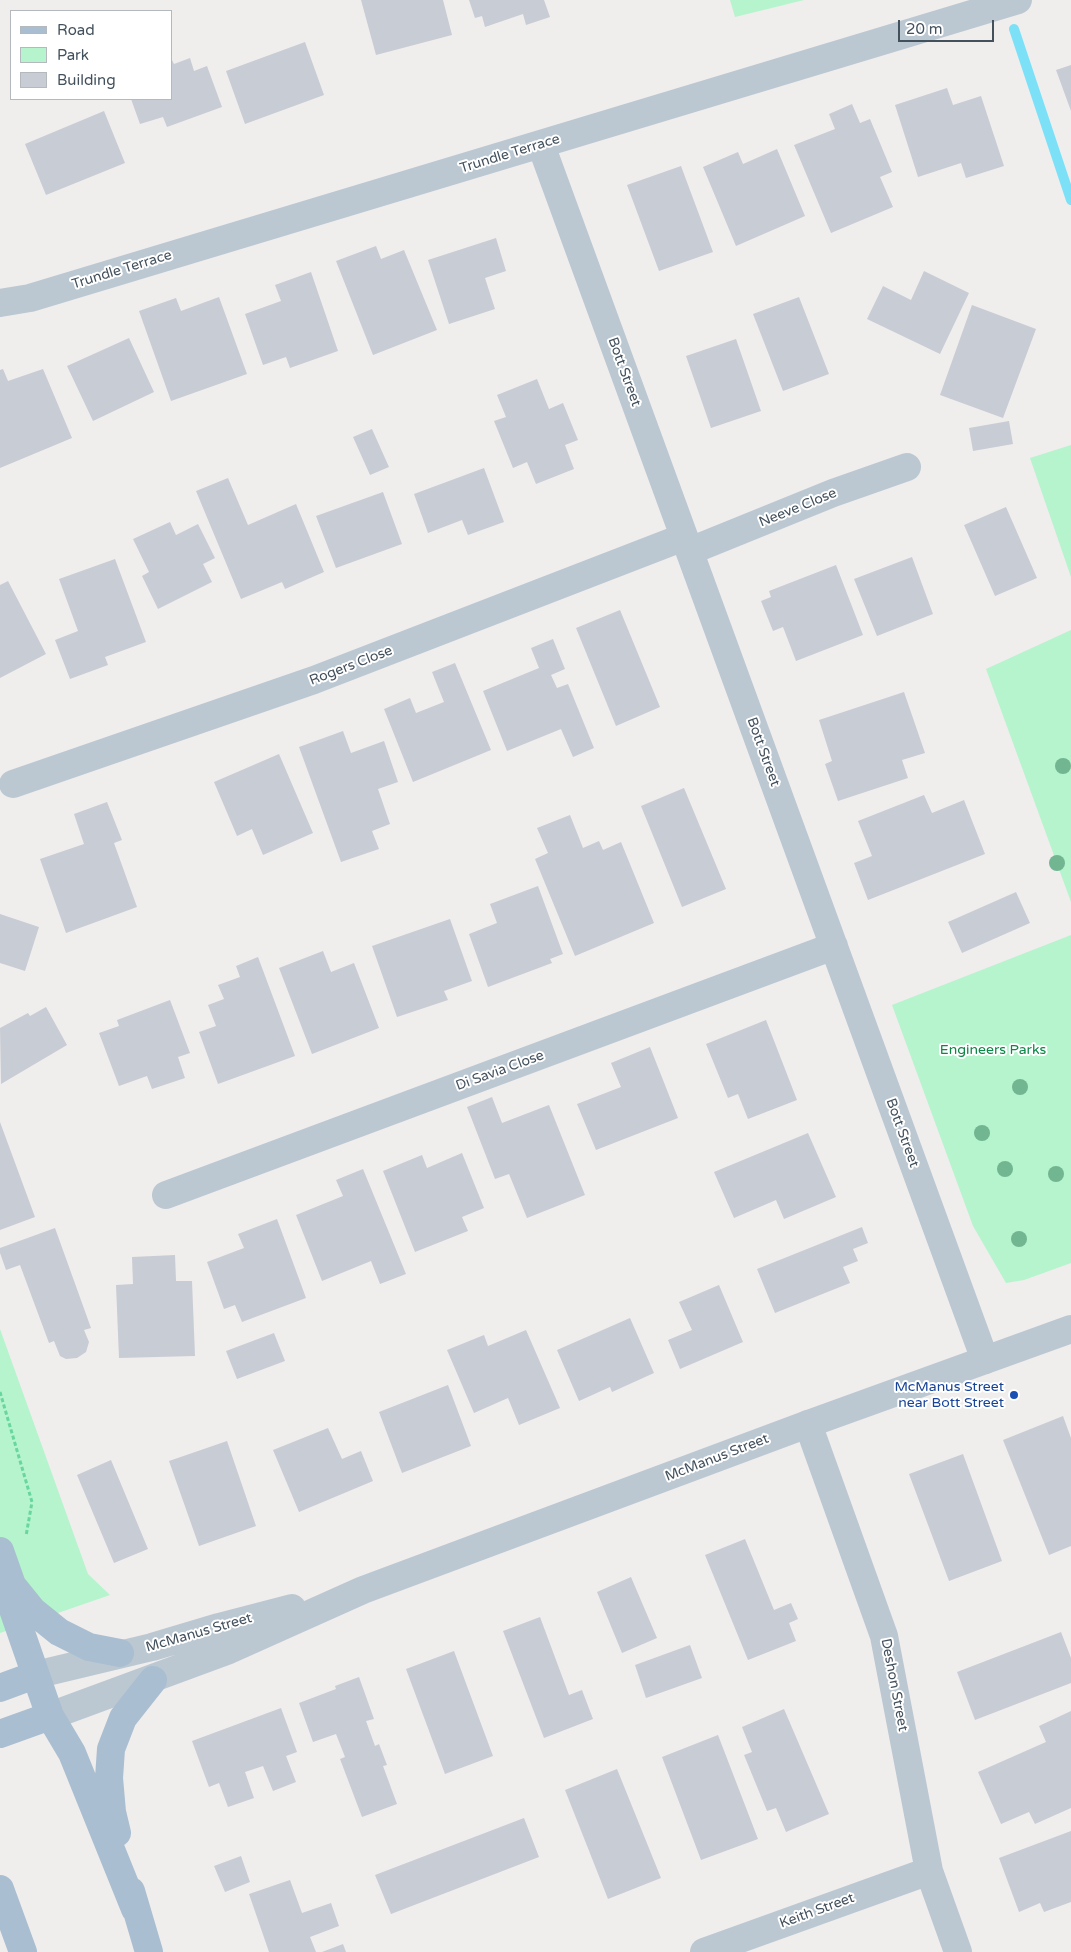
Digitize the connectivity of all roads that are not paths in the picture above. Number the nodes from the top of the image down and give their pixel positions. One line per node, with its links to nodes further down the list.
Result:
1 (1018, 0): 2 (street, Trundle Terrace)
2 (541, 145): 3 (street, Trundle Terrace); 5 (street, Bott Street)
3 (0, 303)
4 (907, 467): 5 (street, Neeve Close)
5 (687, 544): 6 (street, Rogers Close); 7 (street, Bott Street)
6 (13, 784)
7 (834, 946): 8 (street, Di Savia Close); 10 (street, Bott Street)
8 (166, 1195)
9 (1071, 1329): 10 (street, McManus Street)
10 (985, 1360): 11 (street, McManus Street)
11 (808, 1424): 14 (street, McManus Street); 21 (street, Deshon Street)
12 (0, 1551): 15 (main road)
13 (0, 1572): 16 (main road)
14 (363, 1590): 15 (street, McManus Street); 17 (street, McManus Street)
15 (120, 1653): 16 (street, McManus Street)
16 (35, 1675): 18 (main road); 19 (main road)
17 (153, 1680): 19 (street, McManus Street); 23 (main road)
18 (0, 1688)
19 (50, 1716): 20 (main road); 23 (main road)
20 (0, 1734)
21 (929, 1871): 26 (street, Keith Street); 27 (street, Deshon Street)
22 (0, 1889): 24 (main road)
23 (135, 1909): 25 (main road)
24 (23, 1952)
25 (149, 1952)
26 (704, 1952)
27 (958, 1952)

